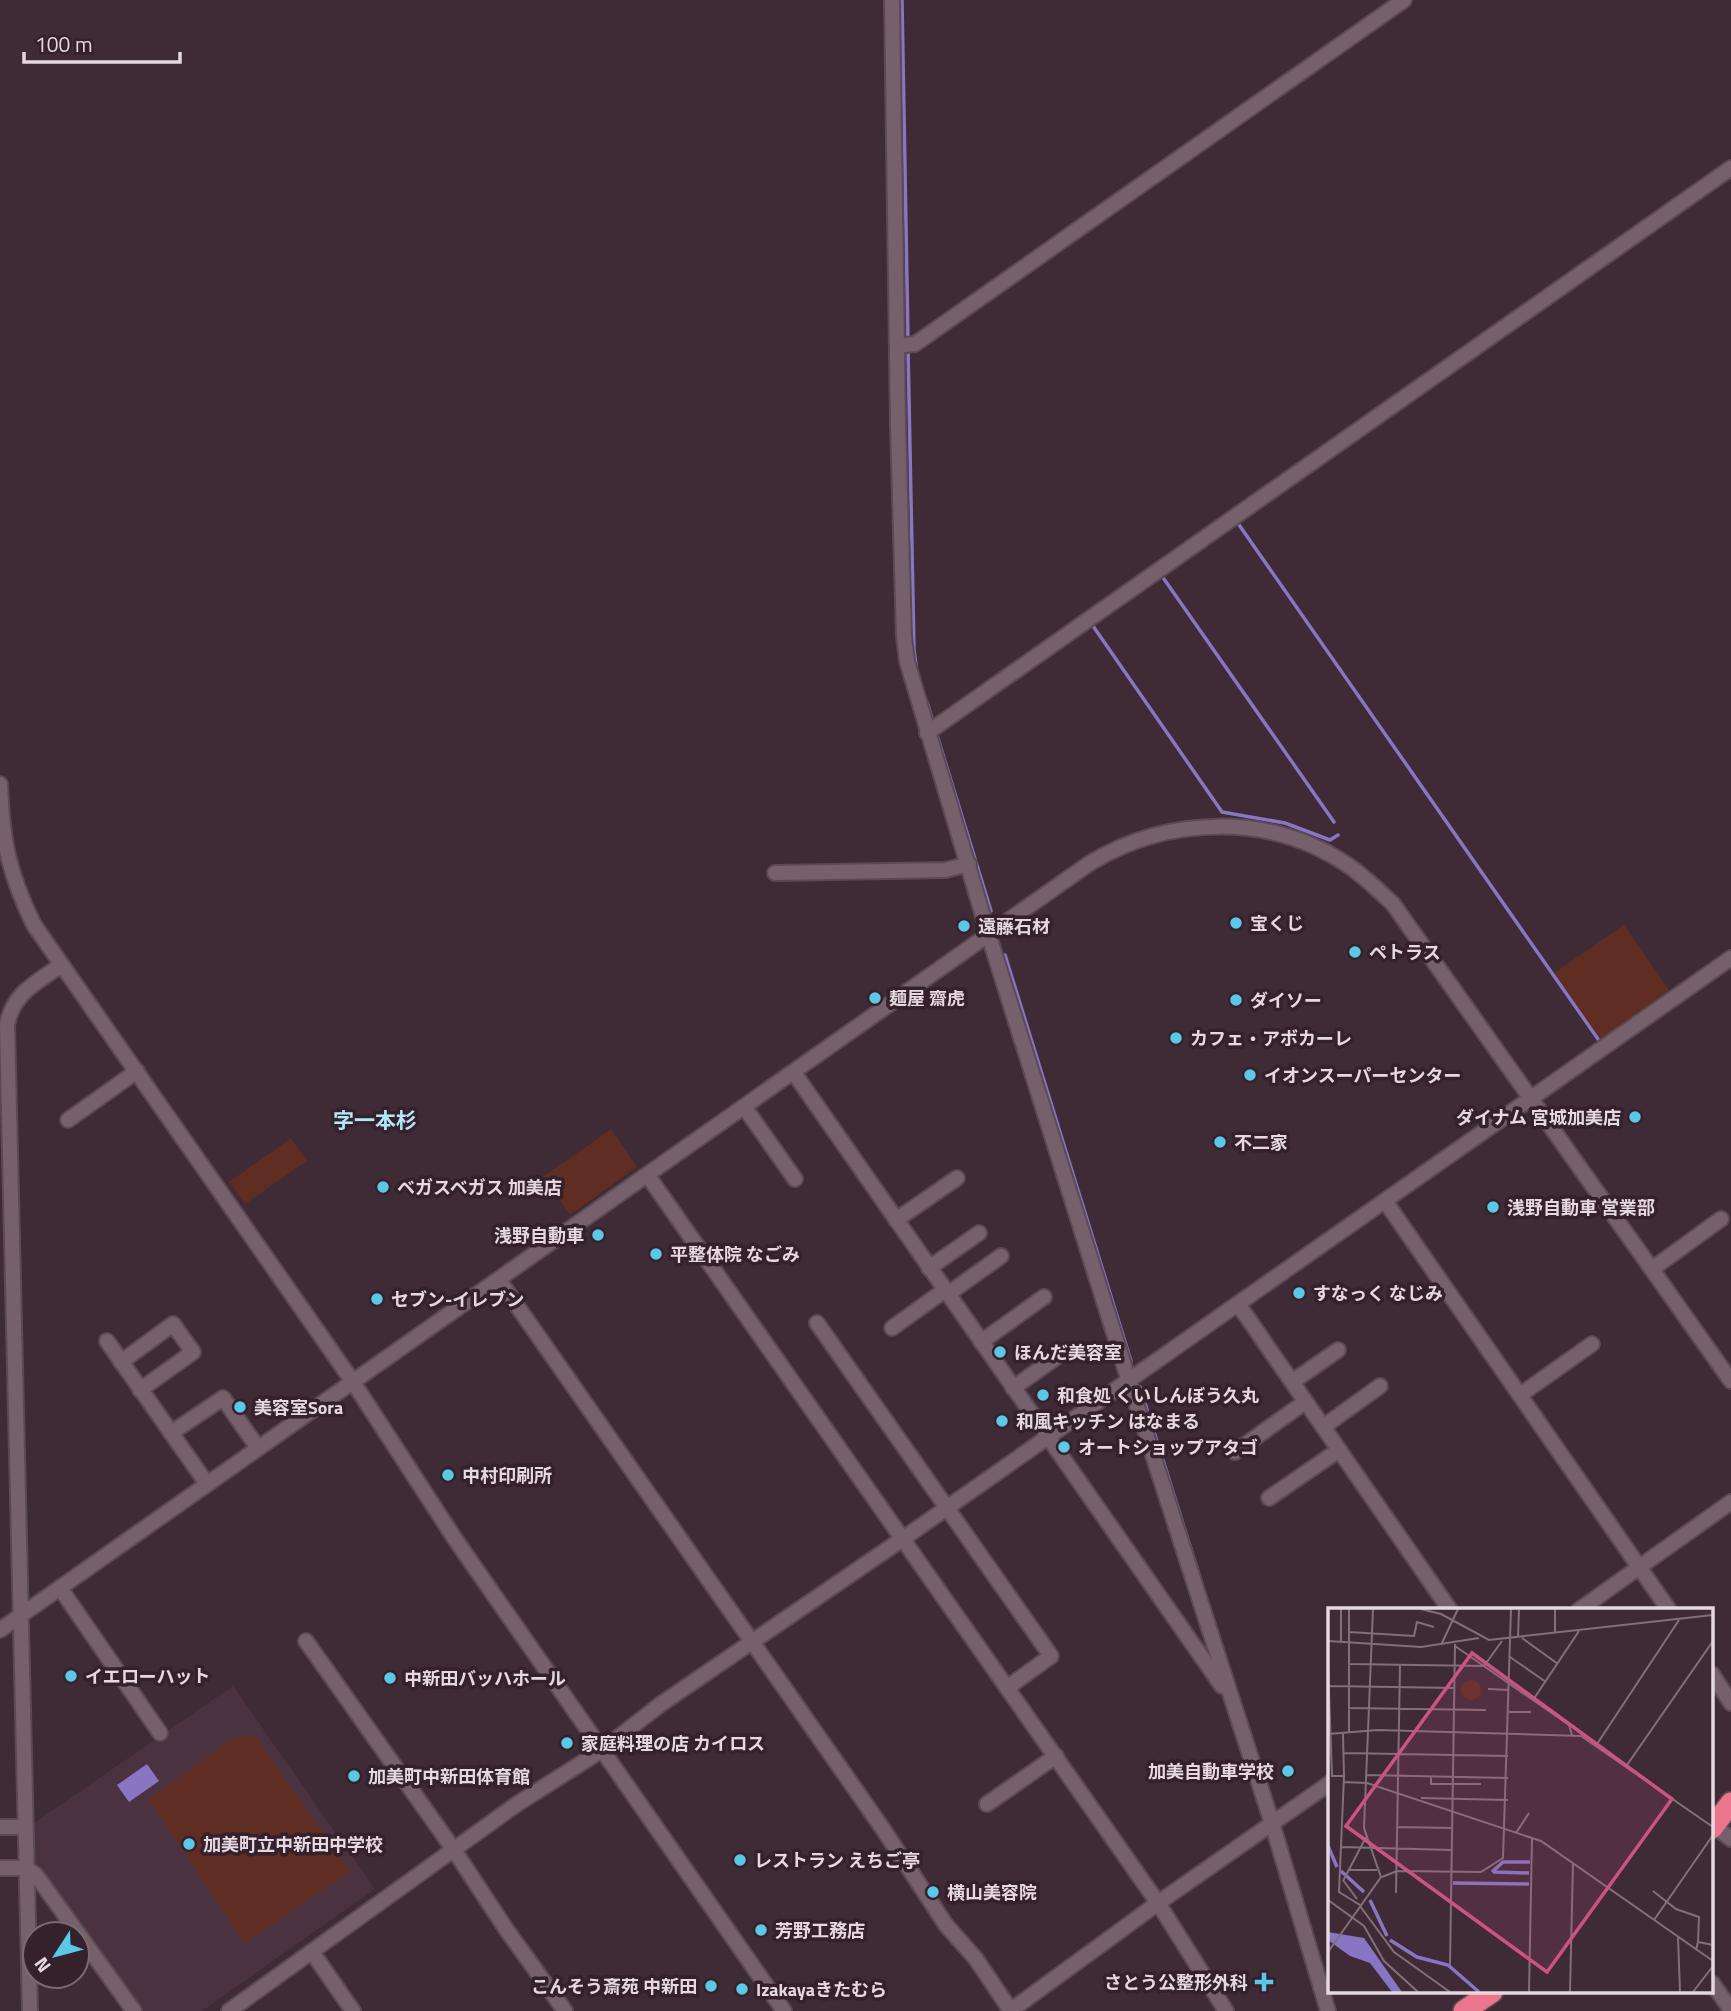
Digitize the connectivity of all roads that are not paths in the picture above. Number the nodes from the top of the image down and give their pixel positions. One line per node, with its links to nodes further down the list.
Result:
1 (892, 0): 4 (street)
2 (1404, 0): 4 (street)
3 (1731, 168): 5 (street)
4 (905, 345): 5 (street)
5 (933, 730): 7 (street)
6 (0, 785): 11 (street)
7 (969, 864): 8 (street); 9 (street)
8 (775, 873)
9 (989, 936): 13 (street); 14 (street); 39 (street)
10 (1731, 958): 14 (street)
11 (61, 965): 12 (street); 43 (street)
12 (137, 1071): 16 (street); 41 (street)
13 (794, 1073): 15 (street); 22 (street)
14 (1531, 1098): 20 (street); 26 (street)
15 (745, 1108): 17 (street); 19 (street)
16 (68, 1120)
17 (648, 1176): 27 (street); 59 (street)
18 (957, 1178): 22 (street)
19 (795, 1179)
20 (1385, 1201): 30 (street); 47 (street)
21 (1721, 1219): 26 (street)
22 (896, 1220): 25 (street)
23 (979, 1233): 25 (street)
24 (1001, 1256): 28 (street)
25 (929, 1268): 28 (street)
26 (1653, 1269): 40 (street)
27 (499, 1280): 41 (street); 68 (street)
28 (946, 1292): 32 (street); 34 (street)
29 (1044, 1297): 34 (street)
30 (1238, 1304): 39 (street); 42 (street)
31 (817, 1323): 58 (street)
32 (892, 1328)
33 (107, 1341): 38 (street)
34 (981, 1342): 45 (street)
35 (1592, 1344): 47 (street)
36 (1338, 1350): 42 (street)
37 (1061, 1354): 45 (street)
38 (121, 1362): 46 (street); 46 (street)
39 (1129, 1381): 51 (street); 71 (street)
40 (1731, 1381)
41 (353, 1382): 52 (street); 74 (street)
42 (1292, 1382): 48 (street)
43 (8, 1384): 65 (street)
44 (1380, 1386): 49 (street)
45 (1013, 1388): 51 (street)
46 (141, 1390): 50 (street)
47 (1520, 1395): 60 (street)
48 (1305, 1402): 49 (street); 54 (street)
49 (1323, 1427): 53 (street)
50 (171, 1433): 52 (street); 55 (street)
51 (1047, 1437): 58 (street); 71 (street)
52 (258, 1448): 55 (street)
53 (1339, 1450): 56 (street); 62 (street)
54 (1235, 1451)
55 (207, 1484): 61 (street)
56 (1269, 1498)
57 (1731, 1502): 60 (street)
58 (947, 1507): 59 (street); 70 (street)
59 (901, 1540): 68 (street); 70 (street)
60 (1640, 1567): 63 (street); 64 (street)
61 (60, 1588): 65 (street); 73 (street)
62 (1449, 1608)
63 (1581, 1608)
64 (1668, 1608)
65 (21, 1615): 66 (street); 81 (street)
66 (0, 1630)
67 (306, 1641): 83 (street)
68 (753, 1643): 74 (street); 97 (street)
69 (1714, 1677): 72 (street)
70 (1007, 1688): 75 (street)
71 (1227, 1691): 79 (street)
72 (1731, 1703)
73 (160, 1733)
74 (602, 1750): 83 (street); 96 (street)
75 (1056, 1756): 78 (street); 86 (street)
76 (1328, 1784): 79 (street)
77 (1731, 1803): 82 (highway)
78 (987, 1804)
79 (1272, 1823): 86 (street); 99 (street)
80 (0, 1827): 81 (street)
81 (25, 1827): 85 (street)
82 (1719, 1831)
83 (454, 1850): 87 (street); 95 (street)
84 (0, 1868): 85 (street)
85 (26, 1868): 91 (street); 92 (street)
86 (1158, 1903): 97 (street); 98 (street)
87 (312, 1952): 93 (street); 94 (street)
88 (1714, 1986): 90 (street)
89 (1489, 1994): 100 (highway)
90 (1731, 2010)
91 (30, 2011)
92 (134, 2011)
93 (229, 2011)
94 (353, 2011)
95 (565, 2011)
96 (784, 2011)
97 (1011, 2011)
98 (1226, 2011)
99 (1328, 2011)
100 (1464, 2011)

